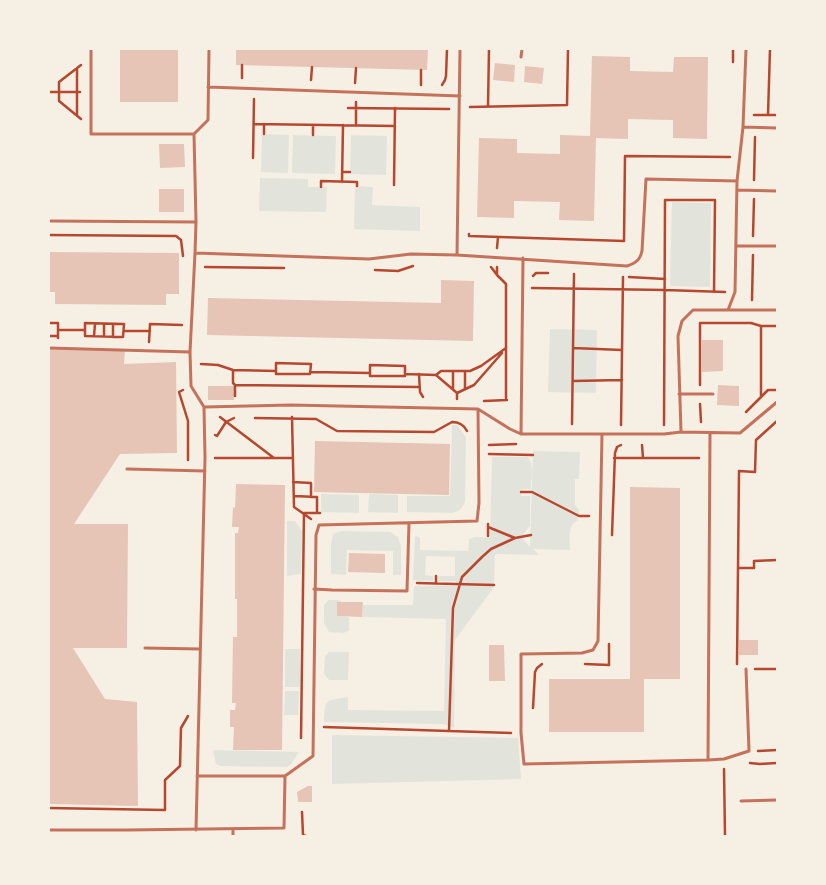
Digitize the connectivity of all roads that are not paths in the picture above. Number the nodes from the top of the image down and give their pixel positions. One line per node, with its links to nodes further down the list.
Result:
1 (91, 49): 11 (lane)
2 (208, 49): 7 (lane)
3 (460, 49): 8 (lane)
4 (522, 49): 6 (lane)
5 (746, 49): 9 (lane)
6 (521, 57)
7 (208, 87): 8 (lane); 11 (lane)
8 (460, 96): 20 (lane)
9 (743, 127): 10 (lane); 12 (lane)
10 (777, 128)
11 (194, 134): 16 (lane)
12 (737, 181): 13 (lane); 21 (lane)
13 (737, 190): 14 (lane); 17 (lane)
14 (777, 191)
15 (49, 221): 16 (lane)
16 (196, 222): 19 (lane)
17 (736, 246): 18 (lane); 22 (lane)
18 (777, 246)
19 (196, 253): 20 (lane); 25 (lane)
20 (457, 255): 21 (lane)
21 (522, 258): 33 (lane)
22 (728, 310): 23 (lane); 26 (lane)
23 (777, 310)
24 (49, 348): 25 (lane)
25 (190, 352): 29 (lane)
26 (679, 394): 27 (lane); 31 (lane)
27 (713, 394)
28 (777, 402): 32 (lane)
29 (204, 407): 30 (lane); 36 (lane)
30 (478, 409): 33 (lane); 37 (lane)
31 (681, 432): 32 (lane); 34 (lane)
32 (710, 433): 42 (lane)
33 (521, 434): 34 (lane)
34 (602, 434): 42 (lane)
35 (127, 469): 36 (lane)
36 (205, 471): 40 (lane)
37 (409, 523): 38 (lane); 38 (lane)
38 (314, 589): 44 (lane)
39 (145, 648): 40 (lane)
40 (200, 649): 43 (lane)
41 (746, 669): 42 (lane)
42 (708, 760)
43 (196, 776): 44 (lane); 50 (lane)
44 (285, 776): 47 (lane)
45 (777, 800): 46 (lane)
46 (741, 801)
47 (233, 829): 50 (lane); 52 (lane)
48 (49, 830): 49 (lane)
49 (127, 830): 50 (lane); 51 (lane)
50 (196, 830)
51 (127, 836)
52 (233, 836)

